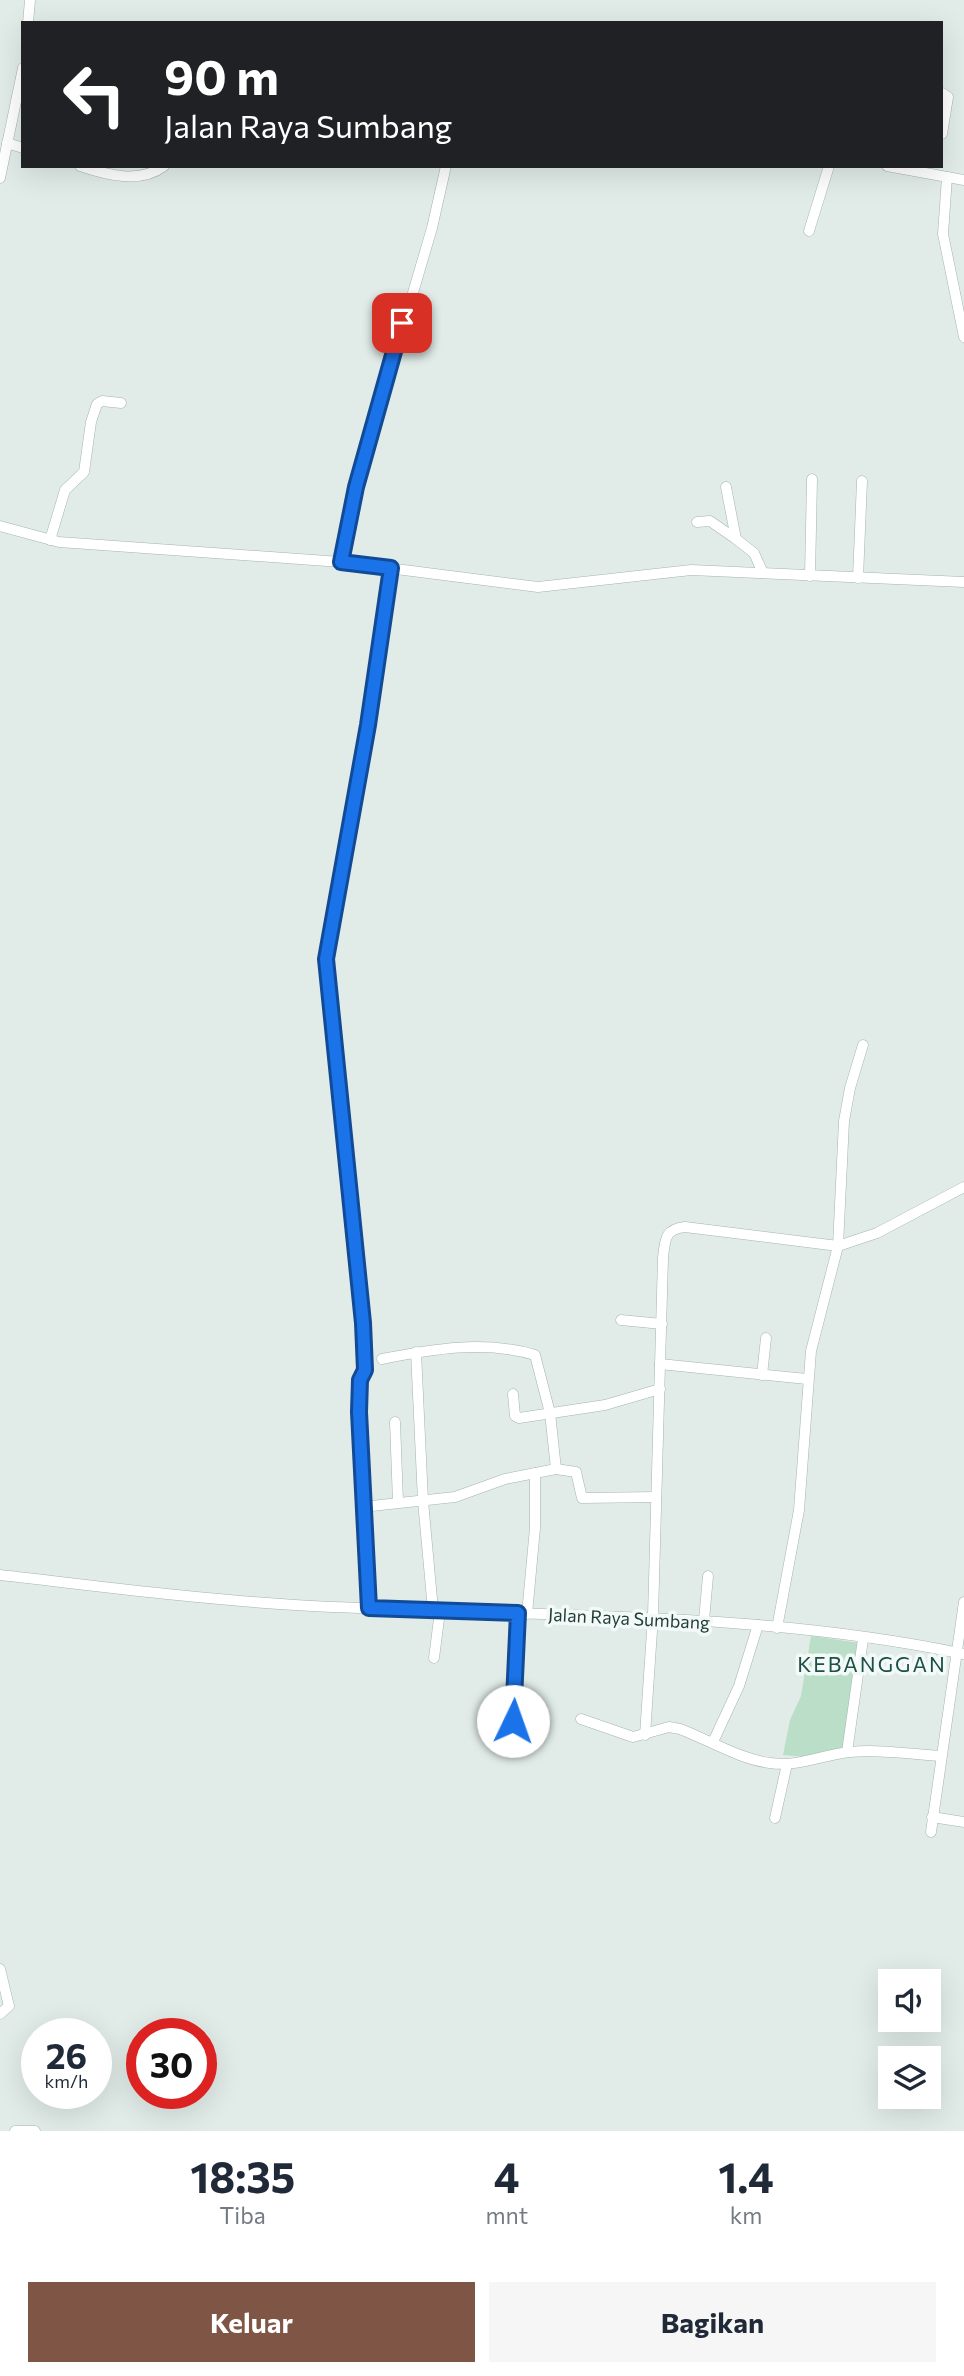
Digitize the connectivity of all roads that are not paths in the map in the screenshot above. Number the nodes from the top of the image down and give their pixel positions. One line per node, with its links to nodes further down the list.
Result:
1 (30, 0): 2 (street)
2 (28, 21)
3 (21, 77): 6 (street)
4 (943, 94): 5 (street)
5 (944, 109)
6 (7, 143): 7 (street); 14 (street)
7 (21, 147)
8 (89, 168): 9 (street)
9 (161, 168)
10 (446, 168): 26 (street)
11 (828, 168): 16 (street)
12 (902, 168): 13 (street)
13 (940, 173): 15 (street); 17 (street)
14 (0, 178)
15 (964, 180)
16 (809, 231)
17 (964, 337)
18 (121, 403): 25 (street)
19 (811, 479): 29 (street)
20 (862, 481): 30 (street)
21 (726, 487): 24 (street)
22 (697, 522): 24 (street)
23 (0, 526): 25 (street)
24 (736, 539): 28 (street)
25 (50, 540): 26 (street)
26 (341, 562): 27 (street)
27 (391, 568): 28 (street); 52 (street)
28 (763, 573): 29 (street)
29 (810, 576): 30 (street)
30 (858, 578): 31 (street)
31 (964, 582)
32 (863, 1045): 34 (street)
33 (964, 1187): 34 (street)
34 (838, 1246): 36 (street); 42 (street)
35 (621, 1320): 36 (street)
36 (662, 1324): 40 (street)
37 (766, 1338): 41 (street)
38 (416, 1352): 39 (street); 45 (street); 50 (street)
39 (382, 1359)
40 (660, 1364): 41 (street); 43 (street)
41 (762, 1375): 42 (street)
42 (807, 1379): 62 (street)
43 (660, 1390): 45 (street); 49 (street)
44 (513, 1394): 45 (street)
45 (550, 1413): 47 (street)
46 (396, 1422): 51 (street)
47 (556, 1469): 48 (street); 49 (street)
48 (535, 1473): 50 (street); 58 (street)
49 (656, 1497): 59 (street)
50 (424, 1501): 51 (street); 57 (street)
51 (398, 1502): 52 (street)
52 (362, 1507): 56 (street)
53 (0, 1575): 56 (street, Jalan Raya Sumbang)
54 (708, 1576): 60 (street)
55 (964, 1602): 64 (street)
56 (369, 1608): 57 (street, Jalan Raya Sumbang)
57 (437, 1610): 58 (street, Jalan Raya Sumbang); 65 (street)
58 (522, 1613): 59 (street, Jalan Raya Sumbang); 67 (street)
59 (653, 1616): 60 (street, Jalan Raya Sumbang); 68 (street)
60 (704, 1620): 61 (street, Jalan Raya Sumbang)
61 (758, 1625): 62 (street, Jalan Raya Sumbang); 69 (street)
62 (777, 1628): 63 (street, Jalan Raya Sumbang)
63 (863, 1639): 64 (street, Jalan Raya Sumbang); 70 (street)
64 (960, 1654): 71 (street)
65 (434, 1658)
66 (581, 1719): 68 (street)
67 (487, 1720)
68 (645, 1735): 69 (street)
69 (713, 1742): 72 (street)
70 (847, 1752): 71 (street); 72 (street)
71 (941, 1756): 73 (street)
72 (788, 1764): 74 (street)
73 (932, 1817): 75 (street); 76 (street)
74 (775, 1818)
75 (964, 1822)
76 (931, 1832)
77 (0, 1969): 78 (street)
78 (0, 2014)
79 (15, 2131): 80 (street)
80 (35, 2131)

